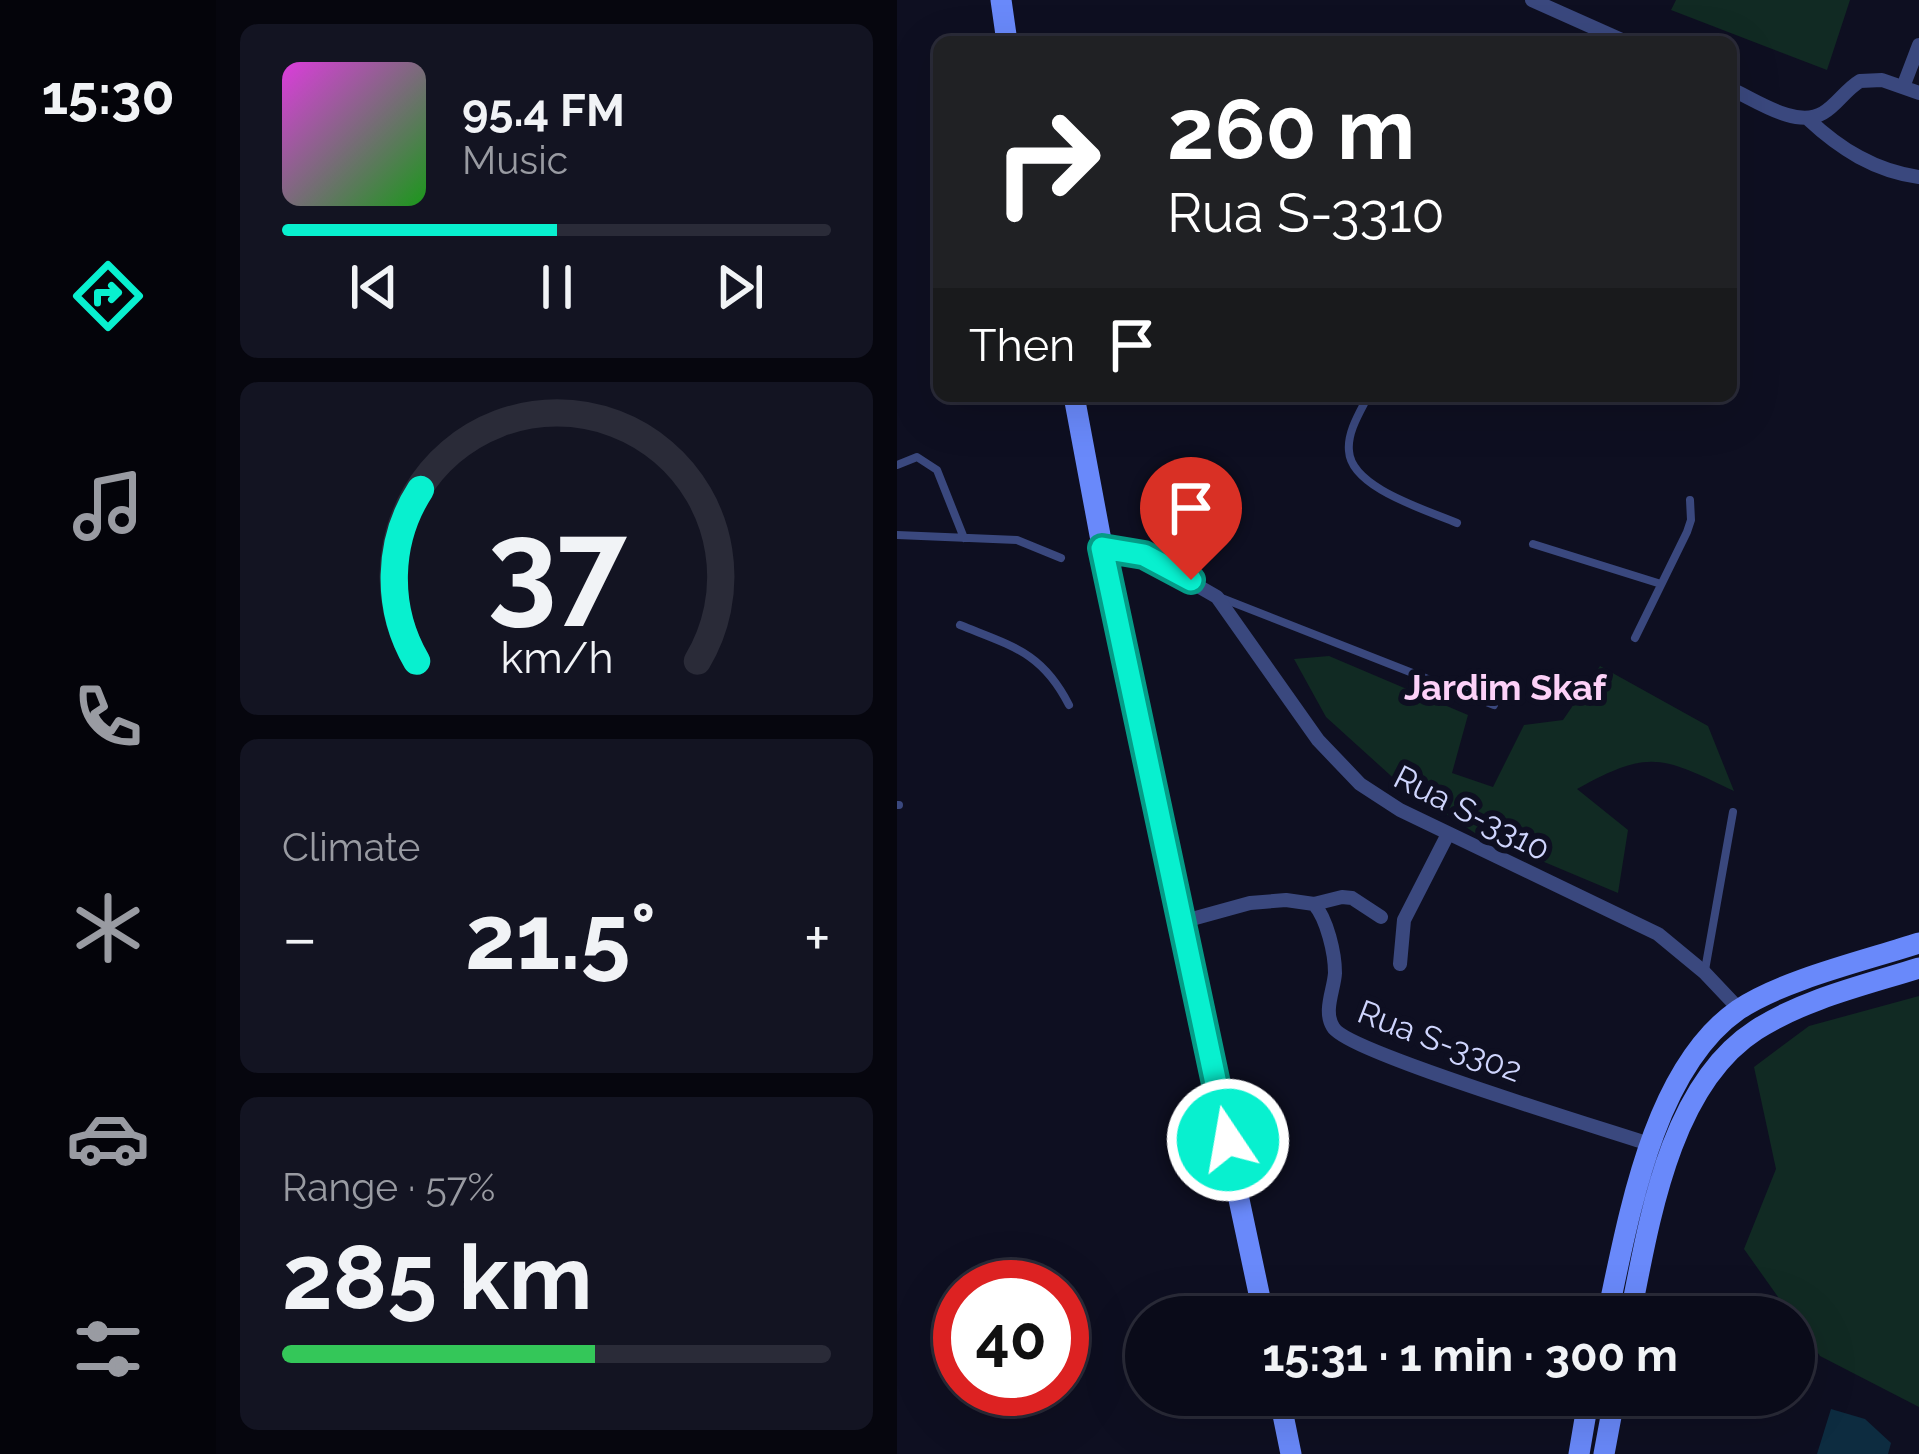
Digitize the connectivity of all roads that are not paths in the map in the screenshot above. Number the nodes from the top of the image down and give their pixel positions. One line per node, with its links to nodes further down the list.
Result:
1 (1001, 0): 3 (main road)
2 (1532, 0): 4 (street)
3 (1006, 36)
4 (1613, 36)
5 (1919, 45): 6 (street)
6 (1903, 87): 8 (street); 9 (street)
7 (1737, 92): 9 (street)
8 (1919, 93)
9 (1808, 119): 10 (street)
10 (1919, 177)
11 (1075, 402): 19 (main road)
12 (1364, 402): 15 (lane)
13 (897, 465): 17 (lane)
14 (1690, 500): 21 (lane)
15 (1457, 523)
16 (897, 535): 17 (lane)
17 (964, 538): 20 (lane)
18 (1532, 544): 21 (lane)
19 (1102, 548): 22 (street, Rua S-3310); 31 (main road)
20 (1061, 558)
21 (1661, 584): 24 (lane)
22 (1217, 597): 26 (lane); 28 (street, Rua S-3310)
23 (960, 625): 25 (lane)
24 (1635, 638)
25 (1069, 705)
26 (1494, 705)
27 (1733, 812): 35 (lane)
28 (1448, 834): 33 (street); 35 (street, Rua S-3310)
29 (1314, 904): 30 (street); 31 (street); 37 (street, Rua S-3302)
30 (1381, 917)
31 (1181, 922): 38 (main road)
32 (1919, 943): 36 (main road)
33 (1400, 964)
34 (1919, 968): 40 (main road)
35 (1704, 972): 36 (street, Rua S-3310)
36 (1739, 1009): 37 (main road)
37 (1652, 1145): 39 (main road)
38 (1260, 1296)
39 (1612, 1296)
40 (1634, 1296)
41 (1283, 1416): 44 (main road)
42 (1585, 1416): 45 (main road)
43 (1611, 1416): 46 (main road)
44 (1291, 1454)
45 (1579, 1454)
46 (1604, 1454)

